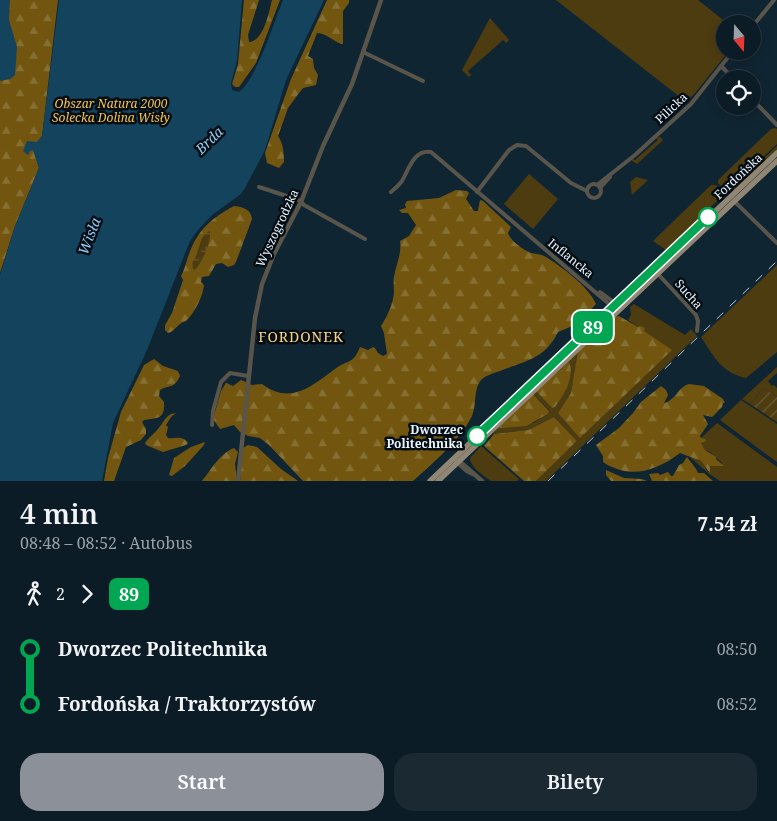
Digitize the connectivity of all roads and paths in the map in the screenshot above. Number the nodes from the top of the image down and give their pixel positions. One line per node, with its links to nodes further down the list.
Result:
1 (381, 0): 4 (street, Wyszogrodzka)
2 (774, 0): 3 (street)
3 (761, 16)
4 (363, 52): 8 (street); 19 (street, Wyszogrodzka)
5 (726, 60): 6 (street, Pilicka)
6 (721, 66): 7 (street); 14 (street, Pilicka)
7 (725, 70)
8 (423, 81)
9 (761, 108): 10 (street)
10 (777, 125)
11 (777, 153): 18 (main road, Fordońska)
12 (777, 161): 18 (main road, Fordońska)
13 (259, 187): 19 (street)
14 (599, 187): 15 (street); 15 (street)
15 (587, 189): 17 (street)
16 (391, 192): 17 (street, Inflancka)
17 (477, 192): 23 (street, Inflancka)
18 (732, 199): 21 (street); 22 (main road, Fordońska); 24 (main road, Fordońska)
19 (301, 202): 20 (street); 26 (street, Wyszogrodzka)
20 (365, 238)
21 (777, 243)
22 (658, 274): 24 (main road, Fordońska); 25 (street, Sucha)
23 (595, 291): 24 (street, Inflancka); 24 (street, Inflancka)
24 (615, 306): 27 (main road, Fordońska)
25 (697, 331)
26 (248, 376): 28 (street); 33 (street, Wyszogrodzka)
27 (531, 389): 29 (main road, Fordońska); 30 (main road, Fordońska)
28 (212, 426)
29 (467, 454): 30 (main road, Fordońska); 31 (street)
30 (457, 460): 31 (street); 32 (street); 34 (main road, Fordońska); 35 (main road, Fordońska)
31 (466, 465): 32 (street)
32 (473, 474): 36 (street)
33 (238, 481)
34 (430, 481)
35 (438, 481)
36 (482, 481)

